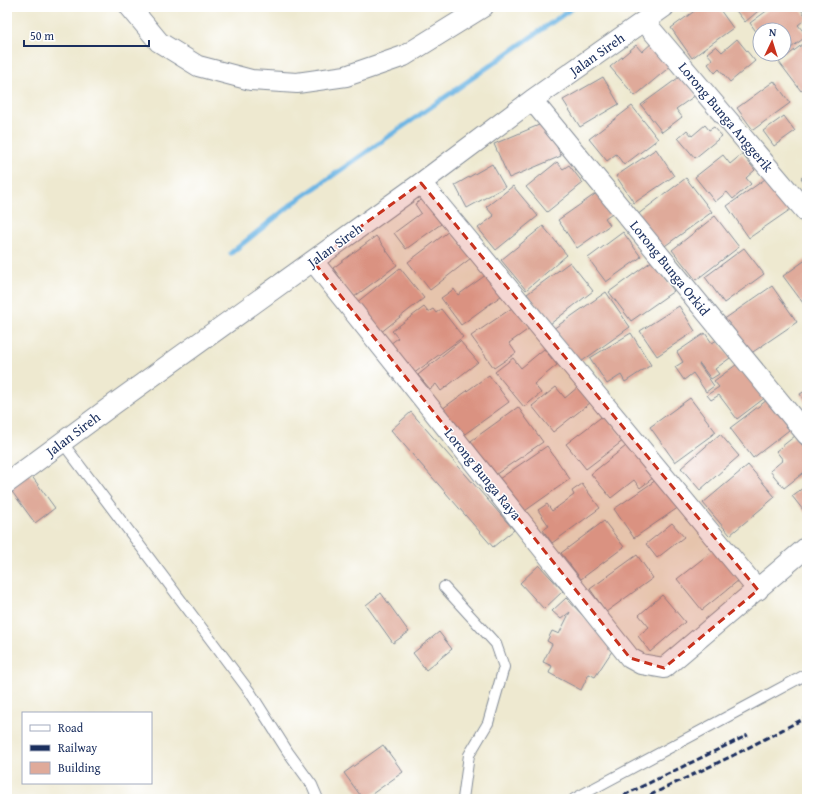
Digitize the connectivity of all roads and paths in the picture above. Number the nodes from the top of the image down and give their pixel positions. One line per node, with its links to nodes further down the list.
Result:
1 (130, 7): 2 (street)
2 (483, 7)
3 (664, 7): 4 (street, Jalan Sireh)
4 (644, 21): 5 (street, Jalan Sireh); 7 (street, Lorong Bunga Anggerik)
5 (532, 100): 6 (street, Jalan Sireh); 9 (street, Lorong Bunga Orkid)
6 (422, 183): 8 (street, Jalan Sireh); 14 (street)
7 (807, 212)
8 (313, 261): 10 (street, Jalan Sireh); 14 (street, Lorong Bunga Raya)
9 (807, 435)
10 (62, 442): 11 (street, Jalan Sireh); 16 (lane)
11 (7, 483)
12 (807, 547): 14 (street)
13 (444, 587): 17 (lane)
14 (758, 590)
15 (807, 674): 18 (lane)
16 (318, 799)
17 (463, 799)
18 (574, 799)

